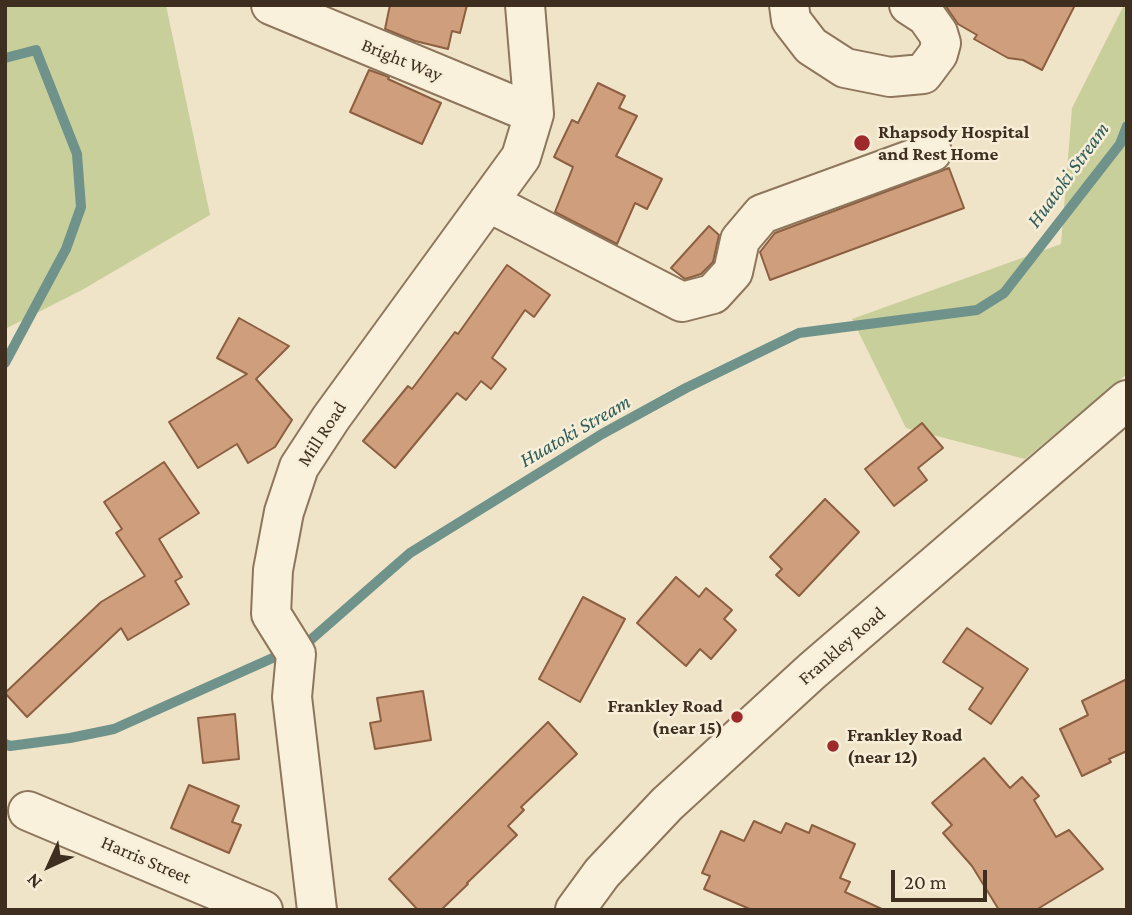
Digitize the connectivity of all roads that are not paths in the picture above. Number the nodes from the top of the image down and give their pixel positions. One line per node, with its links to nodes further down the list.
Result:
1 (271, 5): 5 (street, Bright Way)
2 (525, 5): 5 (street, Mill Road)
3 (789, 5): 4 (street)
4 (909, 5)
5 (534, 114): 7 (street, Mill Road)
6 (932, 152): 7 (street)
7 (488, 202): 11 (street, Mill Road)
8 (1127, 400): 12 (street, Frankley Road)
9 (28, 811): 10 (street, Harris Street)
10 (263, 910)
11 (317, 910)
12 (575, 910)

